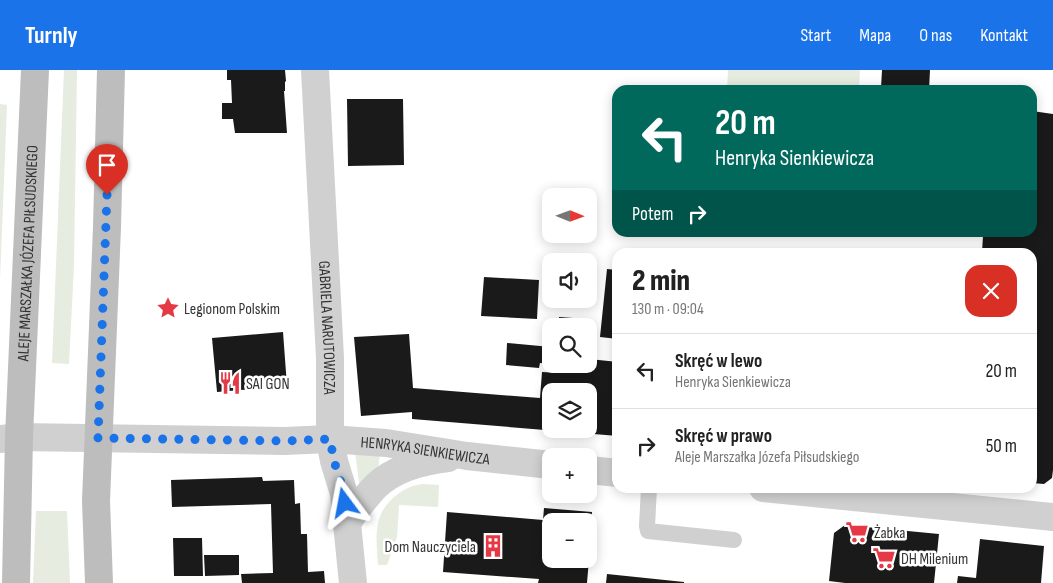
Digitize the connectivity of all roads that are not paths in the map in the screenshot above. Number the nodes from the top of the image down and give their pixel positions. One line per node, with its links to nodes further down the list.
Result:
1 (35, 70): 4 (main road, ALEJE MARSZAŁKA JÓZEFA PIŁSUDSKIEGO)
2 (110, 70): 5 (main road)
3 (314, 70): 6 (street, GABRIELA NARUTOWICZA)
4 (10, 438): 5 (street, HENRYKA SIENKIEWICZA); 16 (main road, ALEJE MARSZAŁKA JÓZEFA PIŁSUDSKIEGO)
5 (98, 438): 6 (street, HENRYKA SIENKIEWICZA); 17 (main road)
6 (330, 439): 7 (street, HENRYKA SIENKIEWICZA); 14 (street, GABRIELA NARUTOWICZA)
7 (467, 456): 8 (street, HENRYKA SIENKIEWICZA); 14 (street)
8 (542, 464)
9 (597, 471): 10 (street)
10 (612, 472)
11 (649, 493): 15 (lane)
12 (813, 493): 13 (street)
13 (1053, 517)
14 (347, 523): 18 (street, GABRIELA NARUTOWICZA)
15 (734, 540)
16 (16, 583)
17 (100, 583)
18 (353, 583)

